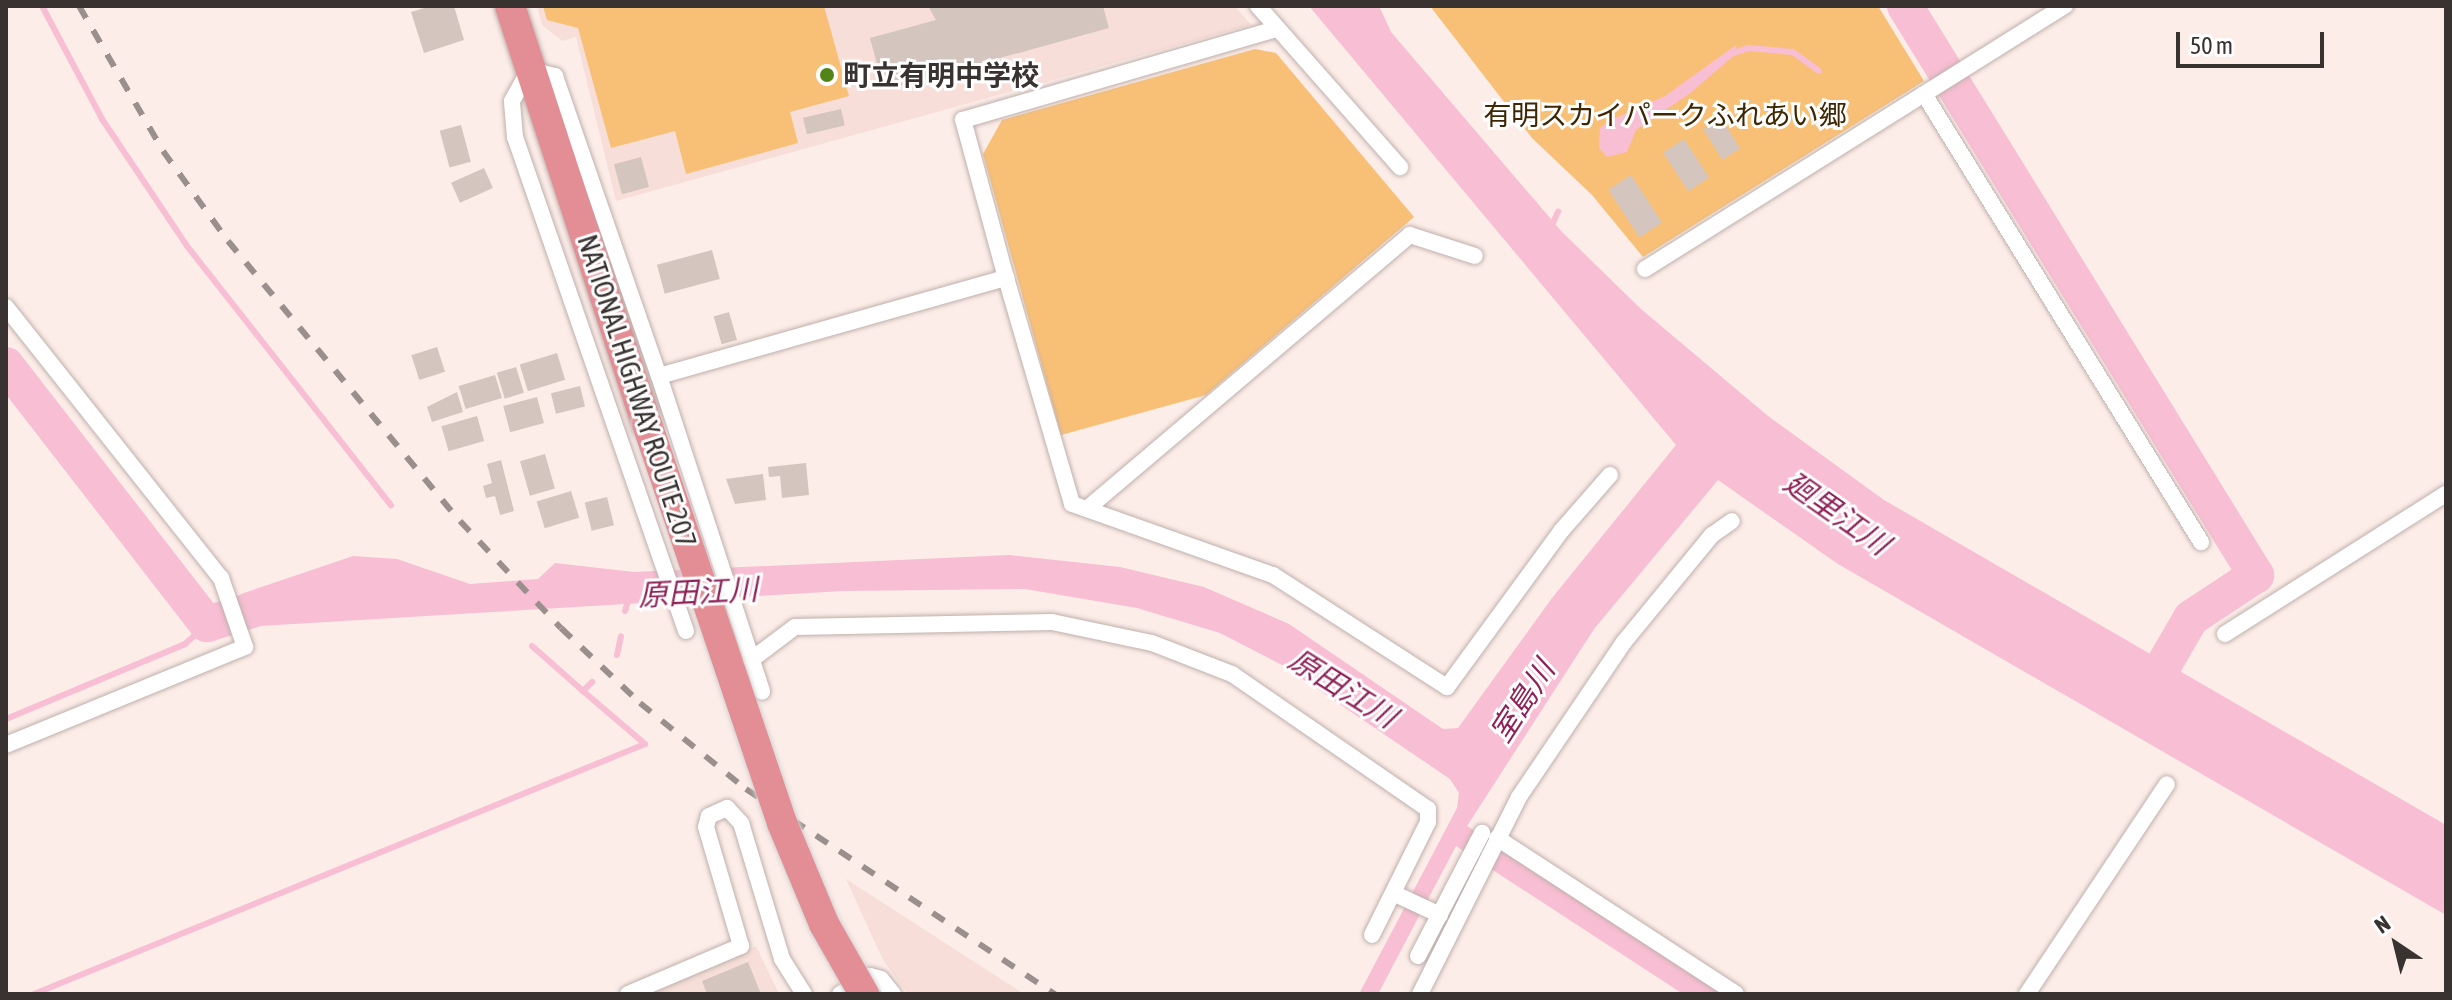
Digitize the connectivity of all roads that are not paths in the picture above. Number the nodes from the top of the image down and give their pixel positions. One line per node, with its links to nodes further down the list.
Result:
1 (510, 6): 5 (highway, NATIONAL HIGHWAY ROUTE 207)
2 (1258, 6): 4 (street)
3 (2065, 6): 6 (street)
4 (1277, 29): 7 (street); 10 (street)
5 (529, 70): 12 (street); 18 (street); 33 (highway, NATIONAL HIGHWAY ROUTE 207, bridge)
6 (1924, 94): 9 (street); 17 (street)
7 (1400, 167)
8 (1475, 256): 15 (street)
9 (1645, 269)
10 (1006, 278): 12 (street); 15 (street)
11 (6, 307): 22 (street)
12 (659, 376): 20 (street)
13 (1610, 475): 15 (street)
14 (2446, 494): 19 (street)
15 (1088, 508)
16 (1732, 521): 24 (street)
17 (2201, 542)
18 (686, 631)
19 (2225, 634)
20 (751, 660): 21 (street); 26 (street)
21 (762, 692)
22 (6, 745)
23 (2167, 784): 37 (street)
24 (1490, 835): 25 (street); 36 (street)
25 (1475, 864): 27 (street); 35 (street)
26 (1393, 893): 27 (street); 28 (street)
27 (1440, 915): 29 (street)
28 (1372, 935)
29 (1418, 956)
30 (628, 994): 31 (street)
31 (804, 994)
32 (840, 994): 34 (street)
33 (864, 994)
34 (893, 994)
35 (1420, 994)
36 (1736, 994)
37 (2027, 994)

